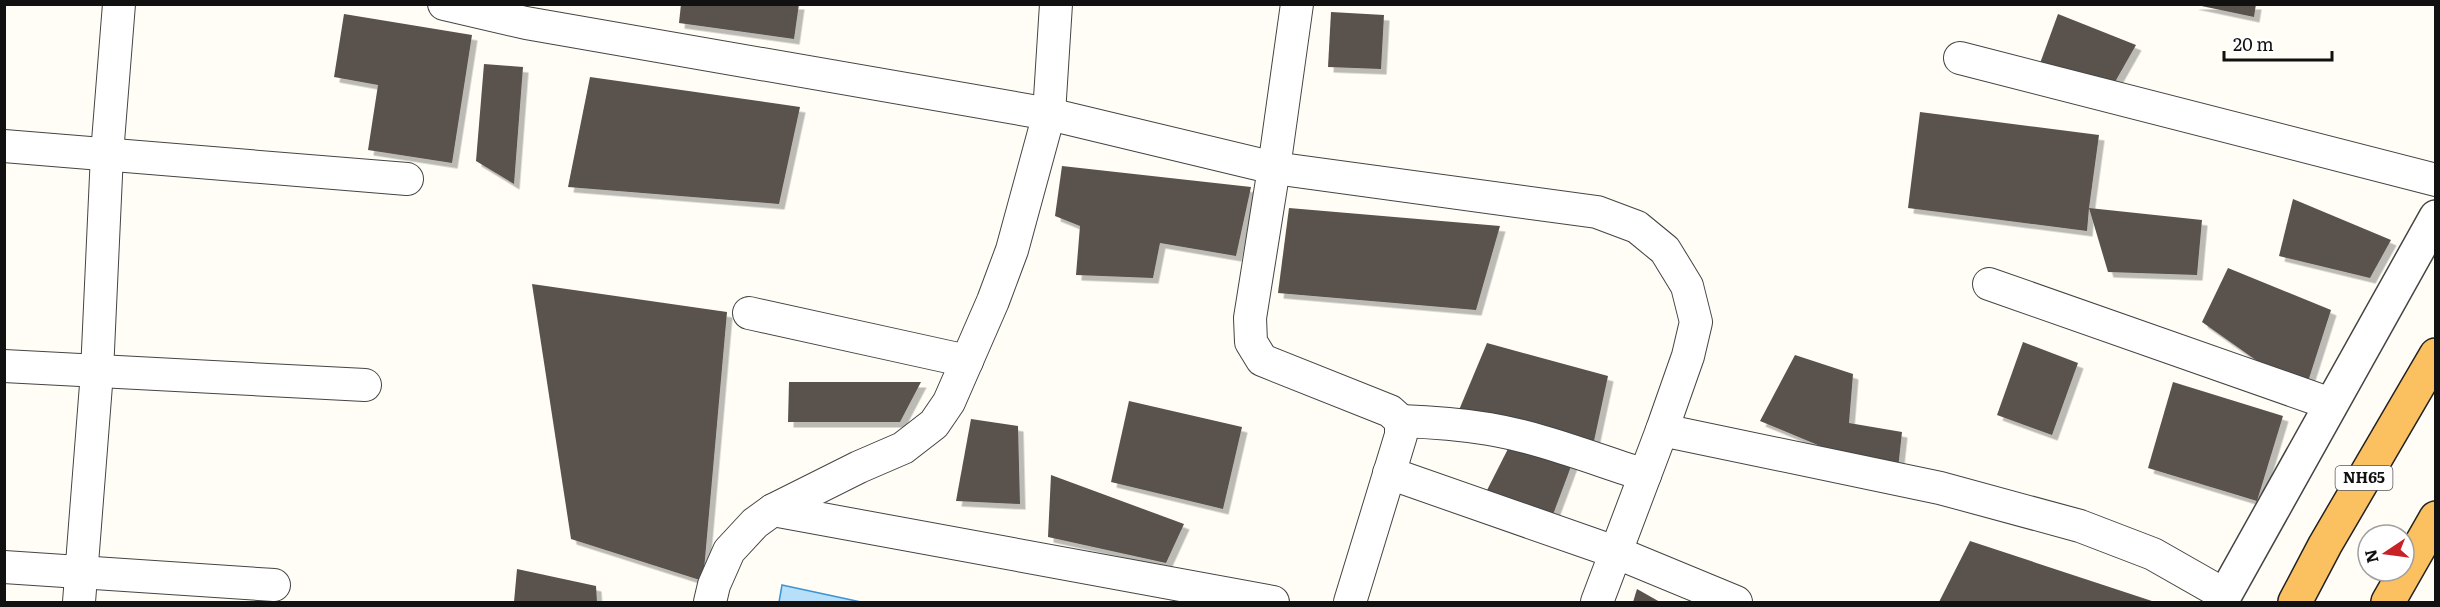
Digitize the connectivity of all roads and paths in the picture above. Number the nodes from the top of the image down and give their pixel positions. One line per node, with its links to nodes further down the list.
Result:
1 (119, 4): 8 (street)
2 (444, 4): 6 (street)
3 (1056, 4): 6 (street)
4 (1297, 4): 9 (street)
5 (1960, 58): 11 (street)
6 (1049, 114): 9 (street); 16 (street)
7 (4, 146): 8 (street)
8 (107, 154): 10 (street); 18 (street)
9 (1274, 168): 21 (street); 22 (street)
10 (407, 179)
11 (2436, 180)
12 (2436, 217): 20 (street)
13 (1989, 284): 20 (street)
14 (749, 313): 16 (street)
15 (2436, 355): 37 (highway, NH65)
16 (966, 361): 25 (street)
17 (4, 366): 18 (street)
18 (97, 372): 19 (street); 30 (street)
19 (365, 385)
20 (2331, 404): 31 (street)
21 (1401, 421): 23 (street); 24 (street)
22 (1662, 430): 24 (street); 31 (street)
23 (1389, 473): 27 (street); 34 (street)
24 (1645, 475): 27 (street)
25 (773, 510): 32 (street); 33 (street)
26 (2436, 518): 38 (highway)
27 (1615, 552): 35 (street); 36 (street)
28 (4, 567): 30 (street)
29 (274, 585): 30 (street)
30 (81, 587)
31 (2223, 599)
32 (710, 603)
33 (1273, 603)
34 (1350, 603)
35 (1597, 603)
36 (1736, 603)
37 (2295, 603)
38 (2388, 603)

